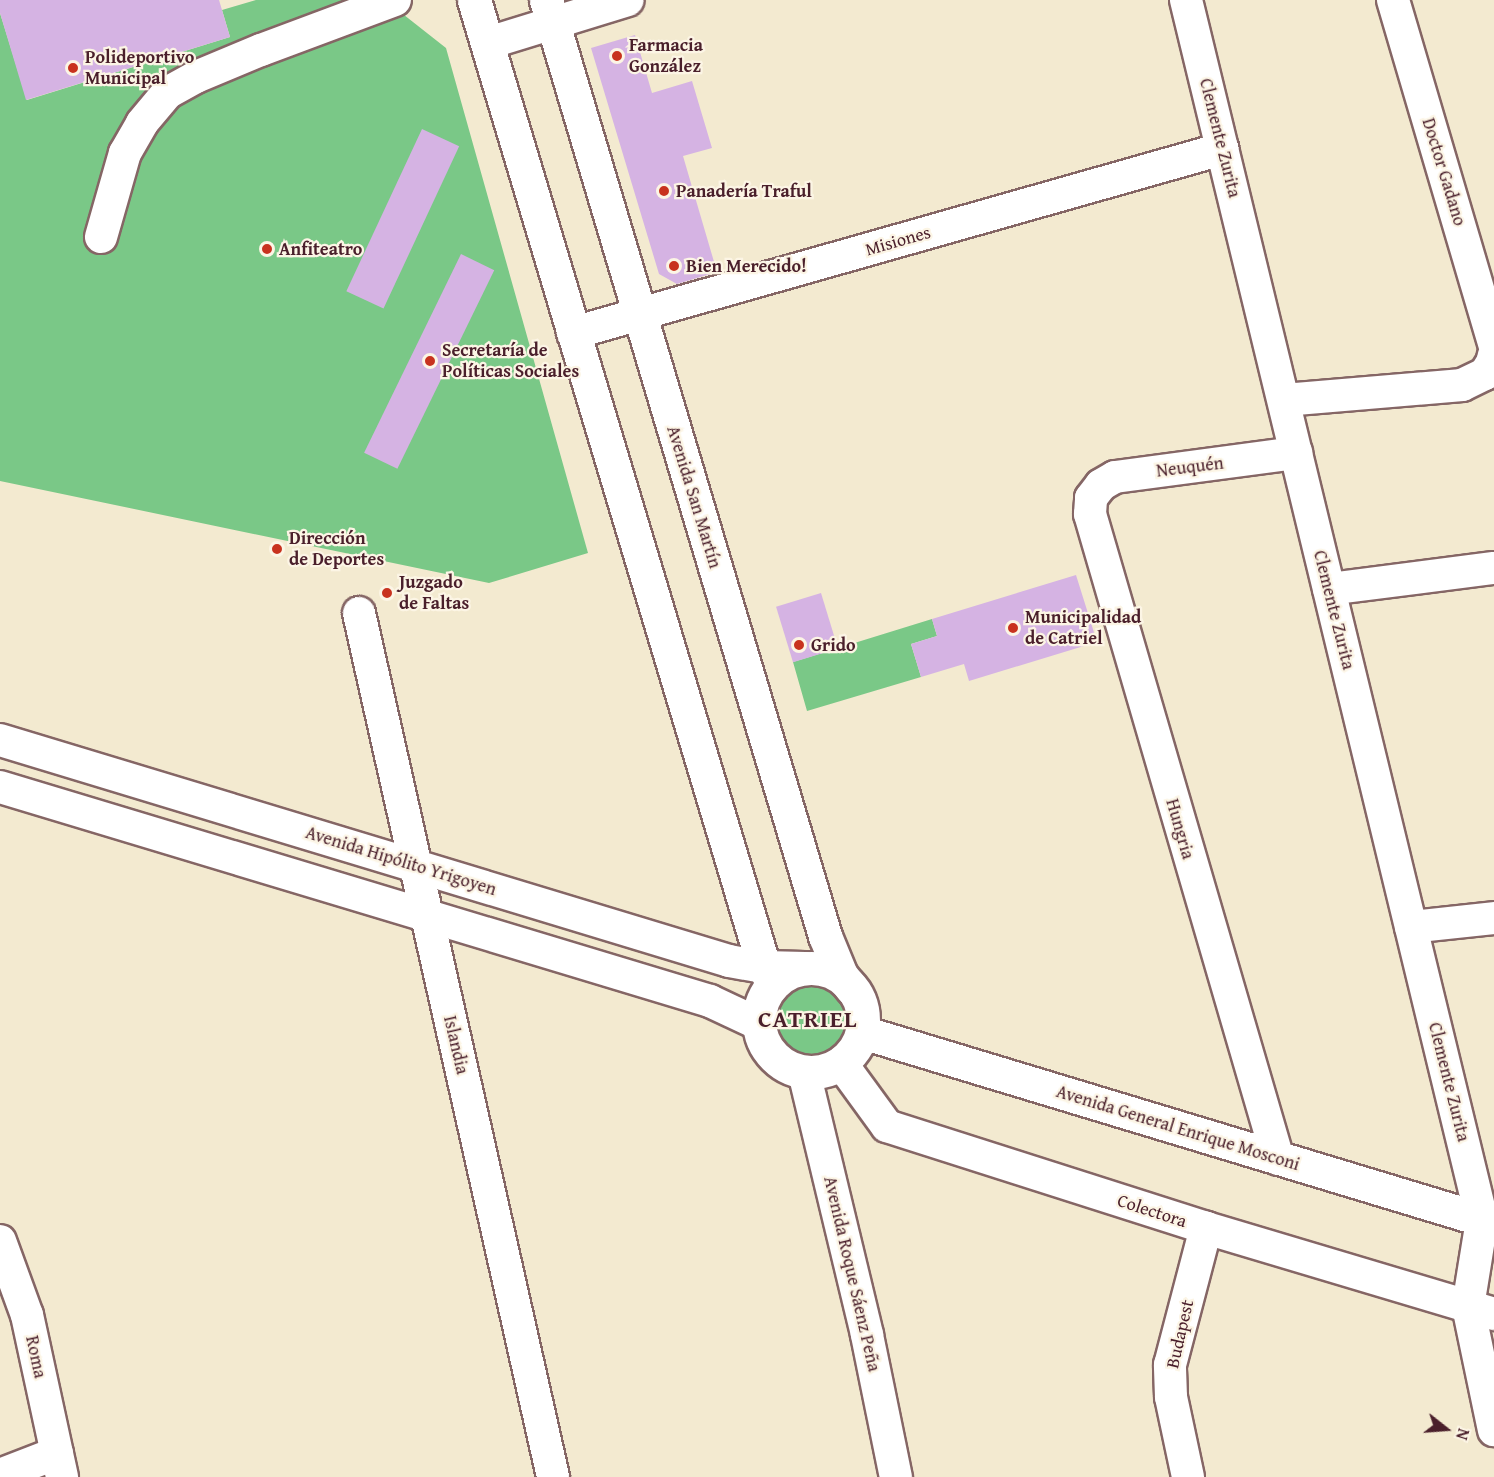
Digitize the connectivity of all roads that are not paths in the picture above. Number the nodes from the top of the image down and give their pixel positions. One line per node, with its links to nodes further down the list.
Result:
1 (395, 0): 9 (street)
2 (474, 0): 7 (main road)
3 (627, 0): 6 (street)
4 (1186, 0): 8 (street, Clemente Zurita)
5 (1393, 0): 12 (street, Doctor Gadano)
6 (550, 11): 7 (street); 10 (main road, Avenida San Martín)
7 (488, 43): 11 (main road)
8 (1222, 149): 10 (street, Misiones); 14 (street, Clemente Zurita)
9 (100, 237)
10 (640, 314): 11 (street, Misiones); 27 (main road, Avenida San Martín)
11 (573, 333): 26 (main road)
12 (1494, 344)
13 (1494, 355): 14 (street)
14 (1284, 400): 15 (street, Clemente Zurita)
15 (1296, 453): 16 (street, Neuquén); 18 (street, Clemente Zurita)
16 (1091, 498): 32 (street, Hungria)
17 (1494, 568): 18 (street)
18 (1329, 589): 25 (street, Clemente Zurita)
19 (359, 613): 22 (street, Islandia)
20 (0, 740): 22 (street, Avenida Hipólito Yrigoyen)
21 (0, 787): 23 (street)
22 (416, 865): 23 (street, Islandia); 26 (street, Avenida Hipólito Yrigoyen)
23 (427, 917): 28 (street); 40 (street, Islandia)
24 (1494, 918): 25 (street)
25 (1411, 927): 33 (street, Clemente Zurita)
26 (768, 975): 27 (main road); 28 (main road)
27 (852, 989): 29 (main road, Avenida San Martín)
28 (759, 1023): 31 (main road)
29 (861, 1032): 30 (main road); 32 (main road, Avenida General Enrique Mosconi)
30 (841, 1063): 31 (main road); 34 (street, Colectora)
31 (804, 1072): 41 (street, Avenida Roque Sáenz Peña)
32 (1278, 1159): 33 (main road, Avenida General Enrique Mosconi)
33 (1488, 1221): 36 (street)
34 (1206, 1228): 36 (street, Colectora); 42 (street, Budapest)
35 (0, 1241): 38 (street, Roma)
36 (1481, 1310): 37 (street)
37 (1494, 1430)
38 (60, 1465): 39 (street)
39 (0, 1475)
40 (553, 1477)
41 (896, 1477)
42 (1188, 1477)

